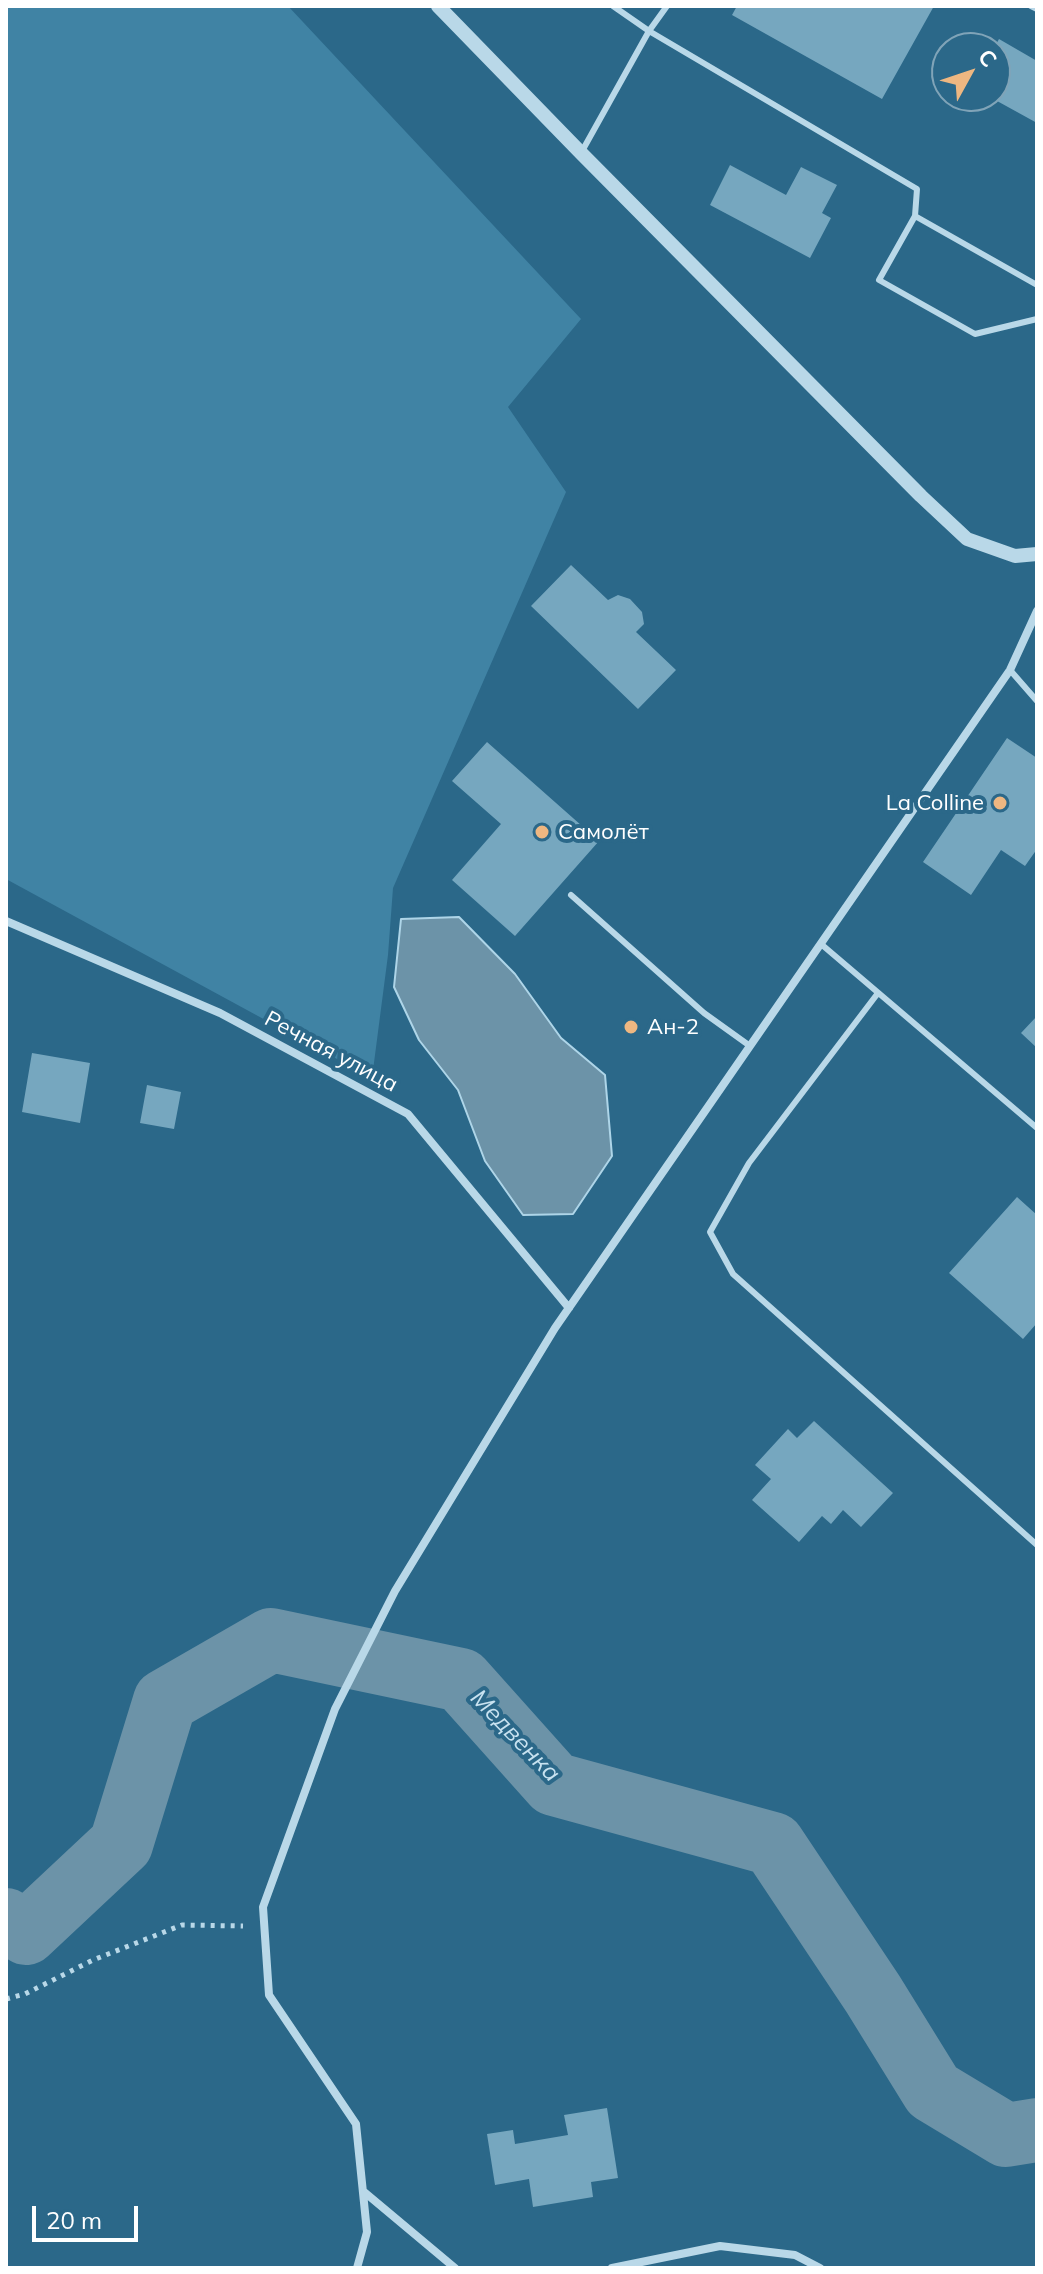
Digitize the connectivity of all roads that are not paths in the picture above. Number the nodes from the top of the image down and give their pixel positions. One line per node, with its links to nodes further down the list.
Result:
1 (438, 6): 7 (street)
2 (613, 6): 6 (lane)
3 (667, 6): 6 (lane)
4 (1031, 6): 5 (lane)
5 (1037, 9)
6 (649, 31): 7 (lane); 8 (lane)
7 (581, 153): 11 (street)
8 (915, 216): 9 (lane); 10 (lane)
9 (1037, 285)
10 (1037, 319)
11 (1037, 554)
12 (1037, 611): 13 (street)
13 (1010, 670): 14 (lane); 17 (street)
14 (1037, 701)
15 (571, 895): 19 (lane)
16 (6, 921): 21 (street, Речная улица)
17 (821, 944): 18 (lane); 19 (street)
18 (878, 993): 20 (lane); 22 (lane)
19 (750, 1046): 21 (street)
20 (1037, 1128)
21 (569, 1308): 23 (street)
22 (1037, 1545)
23 (363, 2190): 24 (street); 25 (street)
24 (357, 2268)
25 (455, 2268)
26 (612, 2268): 27 (street)
27 (820, 2268)

